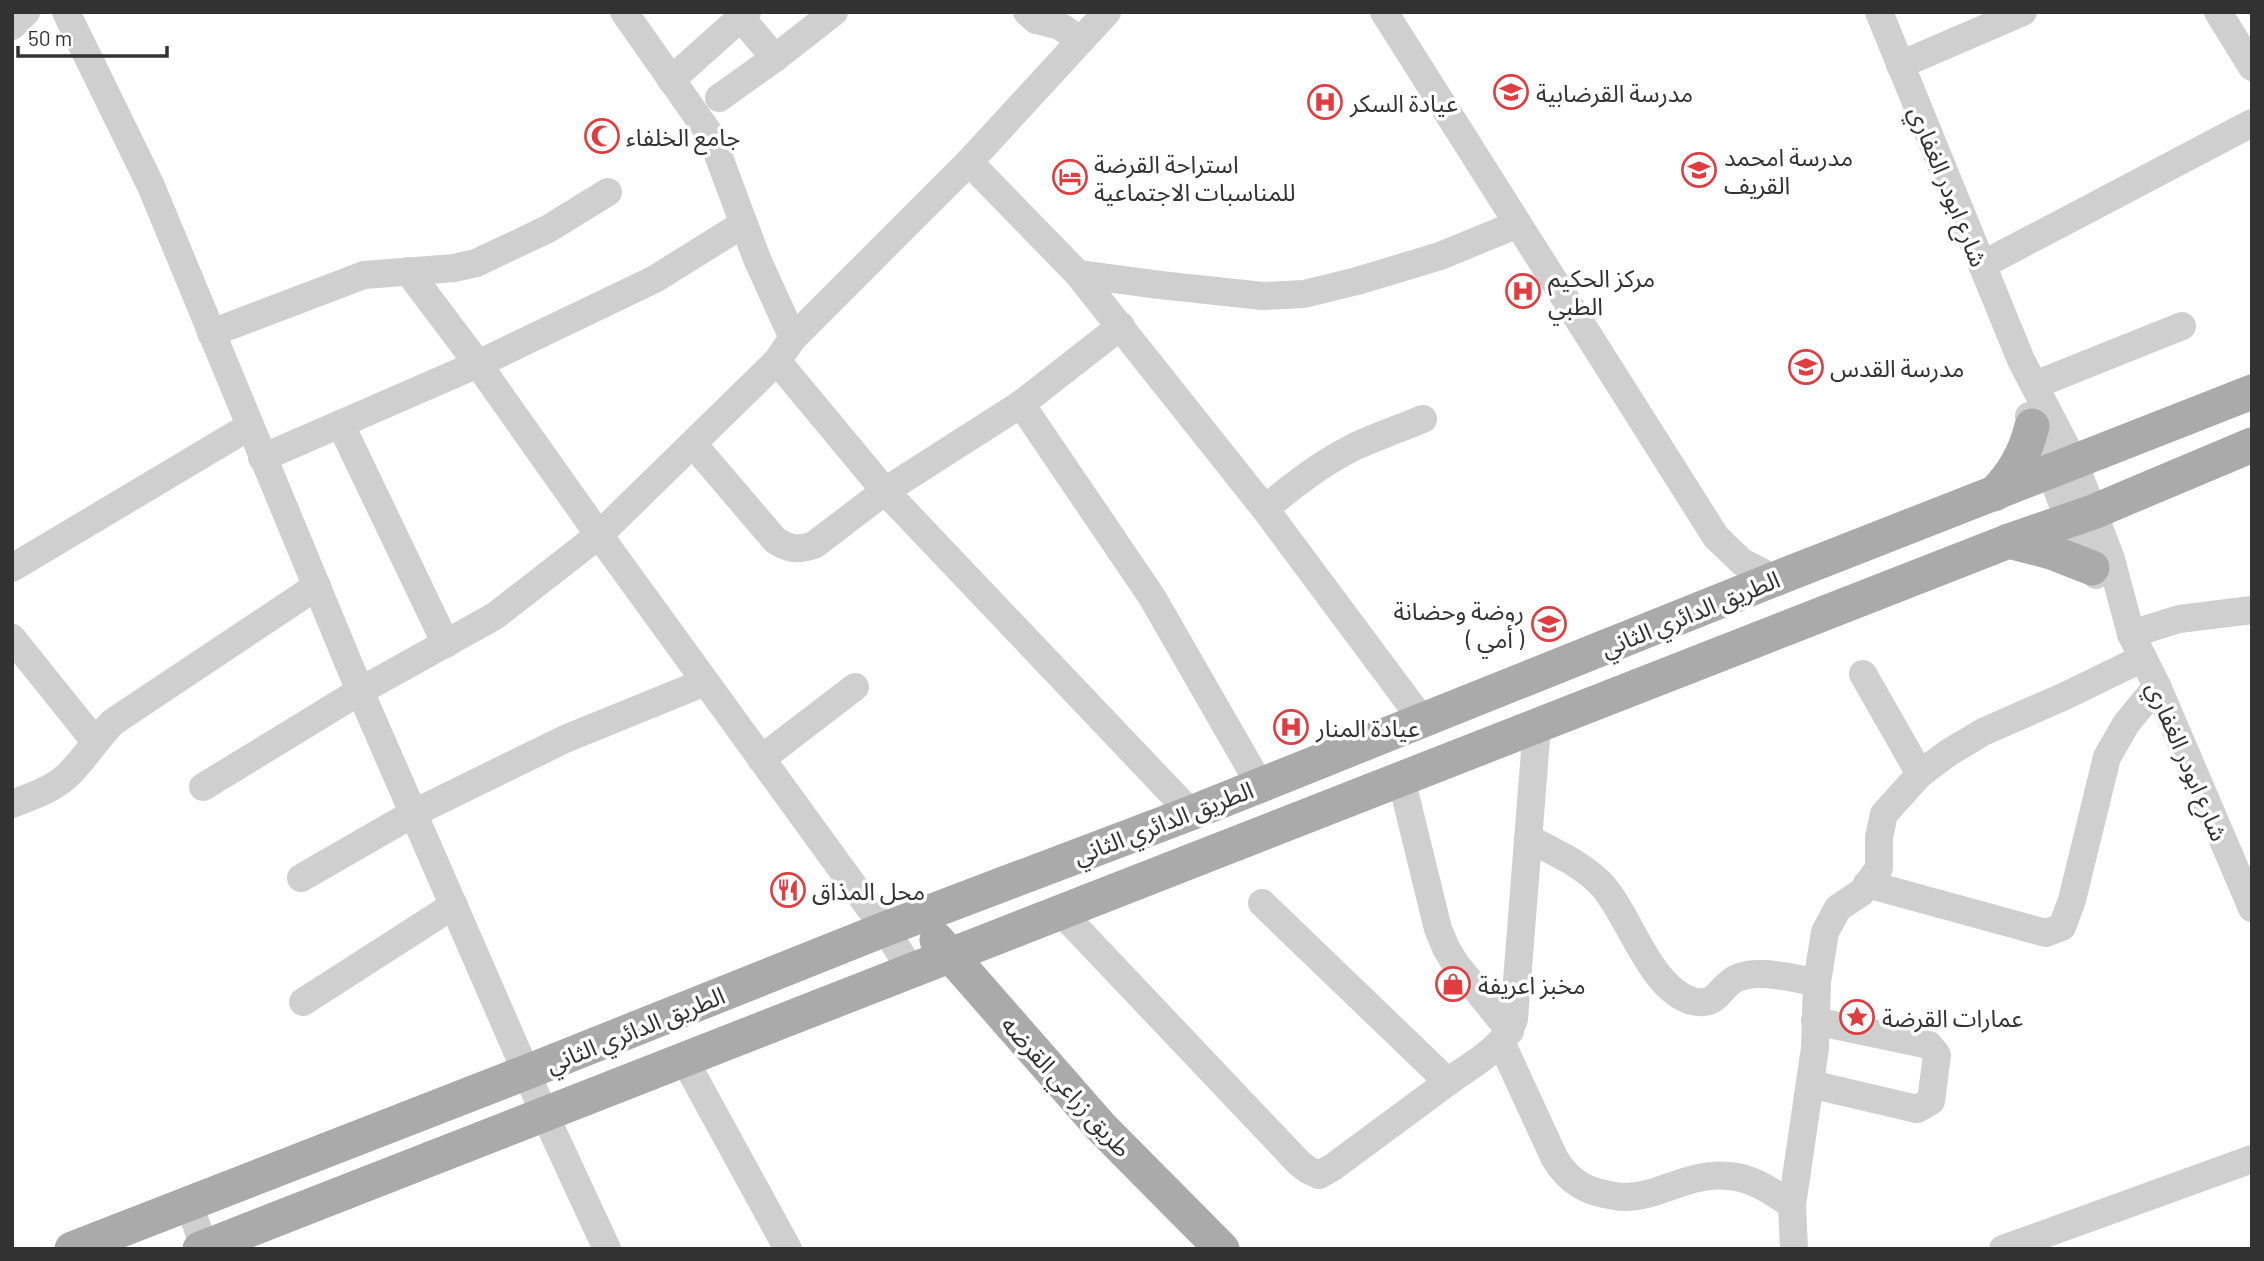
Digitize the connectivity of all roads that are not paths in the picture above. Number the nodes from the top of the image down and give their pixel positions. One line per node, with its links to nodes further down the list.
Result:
1 (26, 12): 12 (street)
2 (66, 12): 29 (street)
3 (624, 12): 17 (street)
4 (834, 12): 14 (street)
5 (1027, 12): 13 (street)
6 (1107, 12): 13 (street)
7 (1384, 12): 23 (street)
8 (1879, 12): 15 (street, شارع ابودر الغفاري)
9 (2023, 12): 15 (street)
10 (2218, 12): 16 (street)
11 (744, 15): 14 (street); 17 (street)
12 (12, 26)
13 (1080, 40): 20 (street)
14 (775, 58): 18 (street)
15 (1899, 65): 24 (street, شارع ابودر الغفاري)
16 (2252, 67)
17 (671, 80): 22 (street)
18 (719, 98)
19 (2252, 123): 24 (street)
20 (969, 162): 26 (street); 30 (street)
21 (608, 192): 25 (street)
22 (743, 224): 30 (street); 33 (street)
23 (1518, 224): 26 (street); 50 (street)
24 (1982, 265): 31 (street, شارع ابودر الغفاري)
25 (408, 271): 29 (street); 33 (street)
26 (1078, 274): 27 (street)
27 (1121, 326): 36 (street); 47 (street)
28 (2182, 326): 34 (street)
29 (211, 332): 39 (street)
30 (793, 338): 32 (street)
31 (2021, 360): 34 (street, شارع ابودر الغفاري); 40 (street, شارع ابودر الغفاري)
32 (777, 361): 41 (street); 45 (street)
33 (478, 364): 38 (street); 49 (street)
34 (2035, 385): 44 (street, شارع ابودر الغفاري)
35 (2252, 392): 44 (main road, الطريق الدائري الثاني)
36 (1021, 404): 45 (street); 72 (street)
37 (1423, 419): 47 (street)
38 (341, 425): 43 (street); 60 (street)
39 (250, 426): 43 (street); 52 (street)
40 (2032, 426): 44 (street, شارع ابودر الغفاري); 46 (main road)
41 (692, 444): 45 (street); 49 (street)
42 (2252, 445): 48 (main road, الطريق الدائري الثاني)
43 (262, 458): 55 (street)
44 (2062, 467): 46 (main road, الطريق الدائري الثاني); 48 (street, شارع ابودر الغفاري)
45 (885, 491): 76 (street)
46 (1994, 494): 54 (main road, الطريق الدائري الثاني)
47 (1265, 509): 66 (street)
48 (2081, 516): 51 (main road, الطريق الدائري الثاني); 53 (street, شارع ابودر الغفاري); 58 (street, شارع ابودر الغفاري)
49 (599, 536): 60 (street); 62 (street)
50 (1716, 537): 54 (street); 56 (street)
51 (2009, 541): 53 (main road); 67 (main road, الطريق الدائري الثاني)
52 (12, 568)
53 (2092, 568): 58 (street, شارع ابودر الغفاري)
54 (1775, 579): 56 (main road, الطريق الدائري الثاني)
55 (317, 586): 65 (street); 68 (street)
56 (1722, 601): 66 (main road, الطريق الدائري الثاني)
57 (2252, 610): 58 (street)
58 (2133, 635): 63 (street, شارع ابودر الغفاري); 70 (street)
59 (12, 638): 68 (street)
60 (446, 644): 65 (street)
61 (1863, 674): 70 (street)
62 (705, 682): 69 (street); 75 (street)
63 (2157, 686): 79 (street); 82 (street, شارع ابودر الغفاري)
64 (855, 687): 69 (street)
65 (360, 691): 73 (street); 75 (street)
66 (1423, 721): 72 (main road, الطريق الدائري الثاني)
67 (1537, 726): 71 (main road, الطريق الدائري الثاني); 77 (street)
68 (94, 740): 74 (street)
69 (761, 759): 85 (street)
70 (1920, 774): 79 (street)
71 (1401, 778): 83 (main road, الطريق الدائري الثاني); 91 (street)
72 (1260, 785): 76 (main road, الطريق الدائري الثاني)
73 (203, 787)
74 (12, 804)
75 (414, 813): 78 (street); 81 (street)
76 (1191, 813): 84 (main road, الطريق الدائري الثاني)
77 (1528, 838): 88 (street); 91 (street)
78 (301, 878)
79 (1867, 884): 88 (street)
80 (1262, 903): 94 (street)
81 (454, 905): 89 (street); 93 (street)
82 (2252, 908)
83 (1061, 912): 86 (main road, الطريق الدائري الثاني); 94 (street)
84 (919, 916): 85 (main road, الطريق الدائري الثاني); 86 (main road, طريق زراعي القرضه)
85 (886, 929): 87 (street); 93 (main road, الطريق الدائري الثاني)
86 (949, 956): 87 (main road, الطريق الدائري الثاني); 104 (main road, طريق زراعي القرضه)
87 (911, 970): 92 (main road, الطريق الدائري الثاني)
88 (1817, 982): 90 (street)
89 (303, 1002)
90 (1815, 1021): 95 (street); 95 (street)
91 (1506, 1036): 94 (street); 99 (street)
92 (684, 1059): 96 (main road, الطريق الدائري الثاني); 103 (street)
93 (527, 1073): 96 (street); 98 (main road, الطريق الدائري الثاني)
94 (1448, 1082)
95 (1810, 1084): 99 (street)
96 (544, 1113): 100 (main road, الطريق الدائري الثاني); 102 (street)
97 (2252, 1159): 106 (street)
98 (189, 1204): 100 (street); 101 (main road, الطريق الدائري الثاني)
99 (1792, 1205): 105 (street)
100 (203, 1248)
101 (72, 1249)
102 (607, 1249)
103 (788, 1249)
104 (1222, 1249)
105 (1794, 1249)
106 (2003, 1249)

